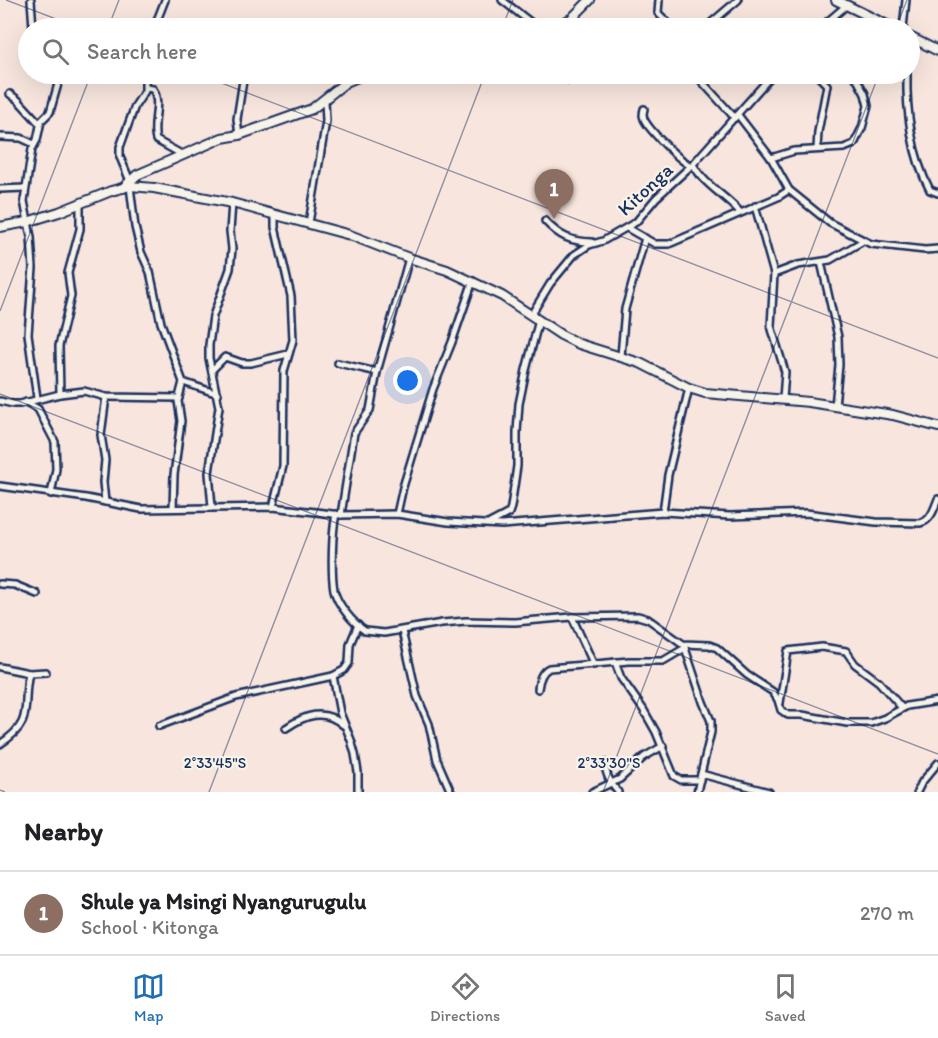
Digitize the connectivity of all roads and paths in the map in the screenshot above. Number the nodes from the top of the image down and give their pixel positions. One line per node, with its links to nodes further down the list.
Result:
1 (31, 0): 11 (street)
2 (165, 0): 12 (street)
3 (501, 0): 13 (street)
4 (590, 0): 10 (street)
5 (659, 0): 15 (street)
6 (738, 0): 16 (street)
7 (836, 0): 9 (street)
8 (906, 0): 19 (street)
9 (847, 5): 17 (street); 18 (street)
10 (575, 16): 14 (street)
11 (32, 18)
12 (158, 18)
13 (525, 18)
14 (572, 18)
15 (662, 18)
16 (717, 18)
17 (832, 18)
18 (873, 18)
19 (904, 18)
20 (920, 43): 21 (street)
21 (938, 51)
22 (58, 84): 36 (street)
23 (146, 84): 31 (street)
24 (242, 84): 37 (street)
25 (344, 84): 33 (street)
26 (705, 84): 35 (street)
27 (764, 84): 35 (street, Kitonga)
28 (826, 84): 40 (street)
29 (859, 84): 40 (street)
30 (907, 84): 48 (street)
31 (146, 88): 41 (street); 44 (street)
32 (10, 94): 36 (street)
33 (325, 101): 37 (street); 56 (street)
34 (644, 109): 43 (street)
35 (736, 116): 42 (street); 43 (street, Kitonga)
36 (40, 124): 39 (street)
37 (239, 135): 41 (street)
38 (0, 137): 39 (street)
39 (34, 144): 45 (street)
40 (817, 149): 42 (street)
41 (183, 155): 44 (street)
42 (771, 158): 47 (street)
43 (692, 165): 52 (street); 58 (street, Kitonga)
44 (128, 185): 49 (street); 50 (street); 74 (street)
45 (25, 188): 46 (street); 55 (street)
46 (0, 189)
47 (789, 190): 51 (street); 60 (street)
48 (938, 193)
49 (232, 202): 53 (street); 72 (street)
50 (80, 204): 55 (street); 76 (street)
51 (755, 206): 52 (street); 65 (street)
52 (740, 212): 59 (street)
53 (275, 214): 56 (street); 69 (street)
54 (545, 221): 61 (street)
55 (27, 222): 57 (street); 79 (street)
56 (309, 223): 63 (street)
57 (0, 227)
58 (627, 228): 59 (street); 61 (street, Kitonga)
59 (645, 238): 70 (street)
60 (863, 241): 62 (street); 64 (street)
61 (596, 243): 67 (street, Kitonga)
62 (938, 249)
63 (409, 258): 66 (street); 73 (street)
64 (821, 262): 65 (street); 84 (street)
65 (774, 274): 81 (street)
66 (473, 281): 67 (street); 95 (street)
67 (531, 315): 68 (street)
68 (539, 320): 70 (street); 96 (street)
69 (288, 354): 72 (street); 91 (street)
70 (621, 356): 75 (street)
71 (338, 363): 73 (street)
72 (212, 370): 77 (street)
73 (377, 372): 94 (street)
74 (183, 382): 77 (street); 80 (street)
75 (689, 388): 81 (street); 93 (street)
76 (60, 394): 78 (street); 79 (street)
77 (218, 394): 90 (street)
78 (106, 397): 80 (street); 89 (street)
79 (37, 398): 83 (street)
80 (179, 398): 92 (street)
81 (783, 399): 84 (street)
82 (0, 401): 83 (street)
83 (27, 402): 87 (street)
84 (835, 406): 85 (street)
85 (938, 427)
86 (0, 486): 87 (street)
87 (51, 494): 89 (street)
88 (938, 499): 93 (street)
89 (105, 501): 92 (street)
90 (212, 507): 91 (street); 92 (street)
91 (273, 507): 94 (street)
92 (173, 508)
93 (663, 512): 96 (street)
94 (338, 514): 95 (street); 100 (street)
95 (397, 514): 96 (street)
96 (489, 524)
97 (0, 584): 98 (street)
98 (37, 594)
99 (572, 617): 101 (street); 102 (street); 104 (street)
100 (358, 625): 101 (street); 108 (street)
101 (402, 631): 123 (street)
102 (684, 646): 103 (street); 111 (street); 120 (street)
103 (615, 662): 104 (street); 117 (street)
104 (594, 665): 109 (street)
105 (0, 667): 107 (street)
106 (46, 672): 107 (street)
107 (29, 673): 116 (street)
108 (333, 676): 113 (street); 114 (street)
109 (538, 689)
110 (938, 700): 112 (street)
111 (780, 706): 112 (street); 112 (street)
112 (902, 708)
113 (159, 726)
114 (344, 726): 115 (street); 122 (street)
115 (286, 728)
116 (0, 744)
117 (663, 746): 120 (street); 121 (street)
118 (938, 763): 128 (street)
119 (605, 764): 121 (street)
120 (700, 777): 126 (street); 127 (street)
121 (611, 784): 124 (street); 125 (street)
122 (358, 792)
123 (451, 792)
124 (592, 792)
125 (618, 792)
126 (697, 792)
127 (769, 792)
128 (917, 792)

